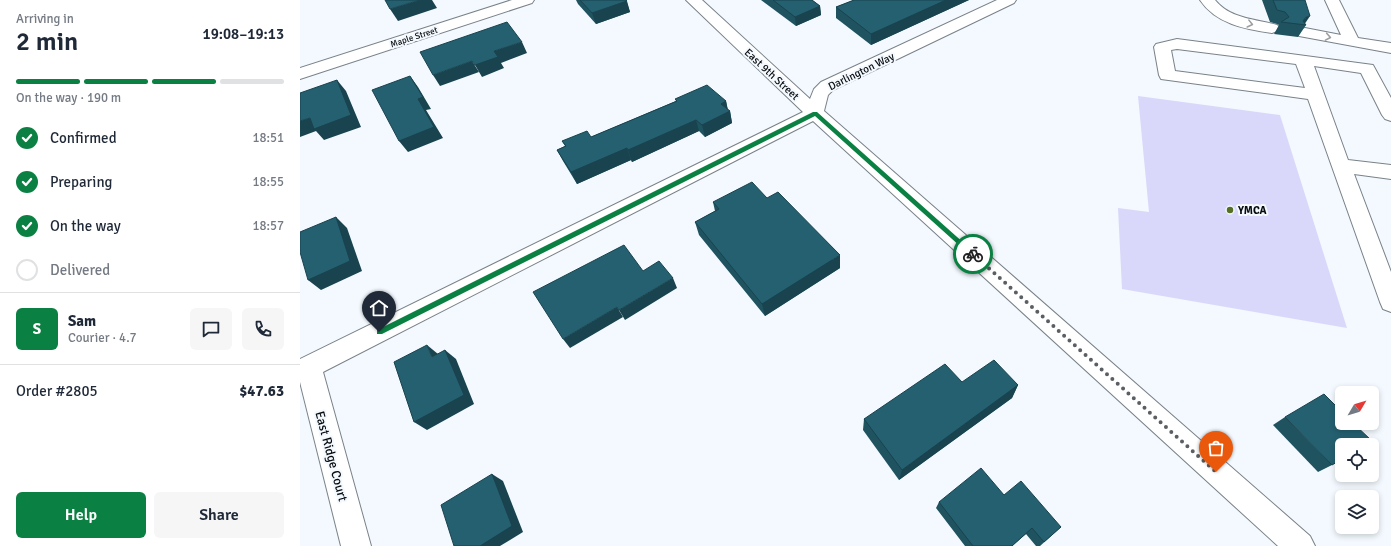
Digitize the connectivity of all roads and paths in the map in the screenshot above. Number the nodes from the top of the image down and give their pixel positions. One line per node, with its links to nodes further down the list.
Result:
1 (527, 0): 11 (street, Maple Street)
2 (693, 0): 13 (street, East 9th Street)
3 (1008, 0): 13 (street, Darlington Way)
4 (1207, 0): 6 (street, one-way to 6)
5 (1332, 0): 8 (street)
6 (1272, 28)
7 (1305, 33): 8 (street, one-way to 8)
8 (1352, 41): 9 (street)
9 (1391, 48)
10 (1303, 60): 12 (street); 12 (street); 14 (street)
11 (300, 74)
12 (1316, 95): 15 (street)
13 (815, 113): 18 (street); 20 (street, East 9th Street)
14 (1391, 115)
15 (1341, 166): 16 (street); 17 (street)
16 (1391, 172)
17 (1391, 302)
18 (304, 369): 19 (street, East Ridge Court)
19 (356, 546)
20 (1300, 546)

